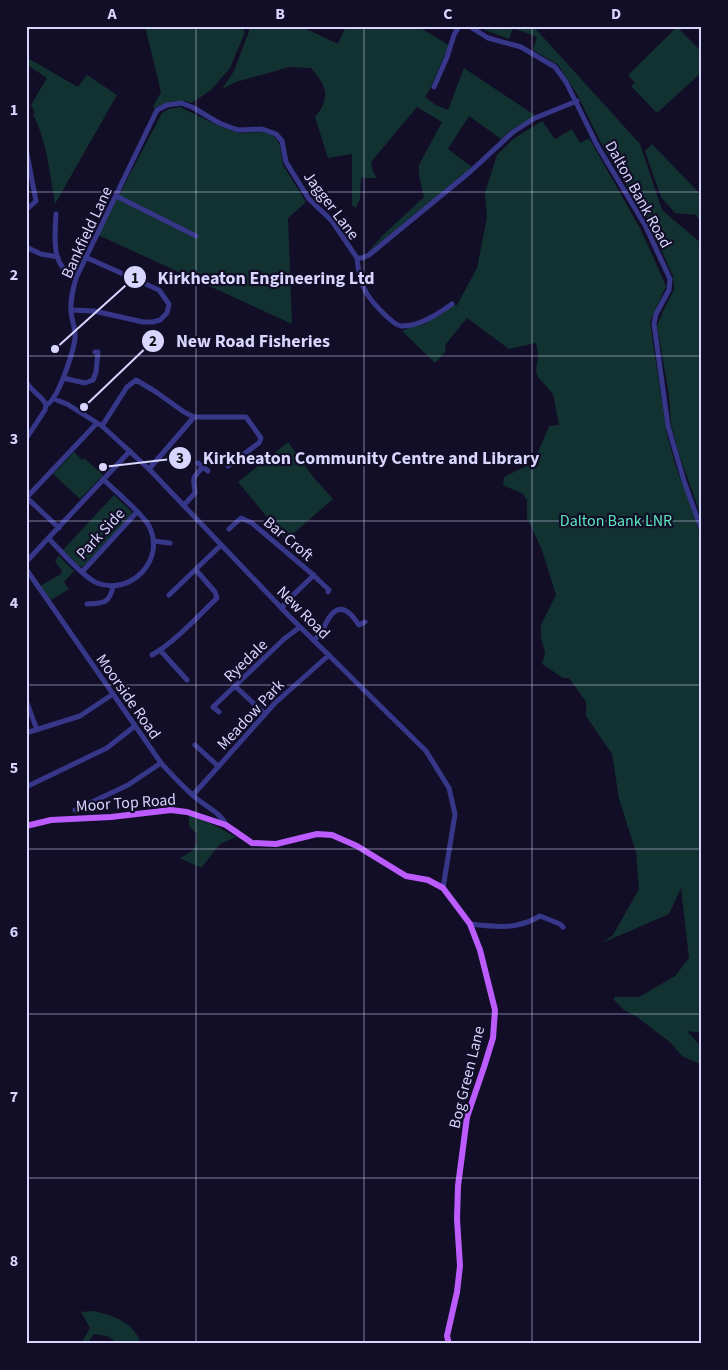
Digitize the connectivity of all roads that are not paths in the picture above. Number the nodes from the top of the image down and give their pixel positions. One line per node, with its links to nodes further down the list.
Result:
1 (459, 26): 3 (street)
2 (469, 26): 4 (street, Dalton Bank Road)
3 (434, 87)
4 (577, 102): 14 (street, Jagger Lane); 36 (street, Dalton Bank Road)
5 (167, 105): 7 (street, Bankfield Lane); 14 (street, Jagger Lane)
6 (26, 149): 8 (street)
7 (116, 196): 10 (street); 12 (street, Bankfield Lane)
8 (26, 210)
9 (56, 214): 13 (street)
10 (196, 236)
11 (26, 246): 13 (street)
12 (85, 257): 15 (street, Bankfield Lane); 17 (street)
13 (58, 258): 15 (street)
14 (357, 258): 16 (street)
15 (76, 278): 17 (street, Bankfield Lane)
16 (452, 304)
17 (71, 310): 19 (street, Bankfield Lane)
18 (95, 352): 19 (street)
19 (63, 378): 21 (street, Bankfield Lane)
20 (26, 381): 22 (street)
21 (54, 399): 22 (street, Bankfield Lane); 24 (street, New Road)
22 (46, 405): 25 (street)
23 (194, 417): 24 (street); 27 (street); 28 (street)
24 (99, 424): 26 (street, New Road); 31 (street)
25 (26, 439)
26 (130, 451): 28 (street, New Road); 30 (street)
27 (230, 463)
28 (149, 468): 32 (street, New Road)
29 (208, 471): 32 (street)
30 (103, 479): 33 (street); 34 (street)
31 (27, 497): 34 (street)
32 (184, 505): 40 (street, New Road)
33 (137, 512): 38 (street); 44 (street, Park Side)
34 (59, 528): 37 (street)
35 (229, 529): 45 (street, Bar Croft)
36 (702, 531)
37 (49, 539): 41 (street); 44 (street)
38 (154, 541): 39 (street); 46 (street)
39 (170, 543)
40 (221, 545): 43 (street); 50 (street, New Road)
41 (26, 562)
42 (26, 568): 59 (street, Moorside Road)
43 (196, 570): 48 (street); 54 (street)
44 (82, 572): 46 (street)
45 (314, 575): 47 (street, Bar Croft); 50 (street)
46 (113, 587): 49 (street)
47 (328, 592)
48 (169, 595)
49 (87, 604)
50 (282, 609): 52 (street, New Road)
51 (361, 625): 53 (street)
52 (300, 627): 53 (street, New Road); 58 (street, Ryedale)
53 (314, 640): 56 (street, New Road)
54 (160, 650): 55 (street); 57 (street)
55 (152, 655)
56 (329, 655): 62 (street, Meadow Park); 74 (street, New Road)
57 (187, 680)
58 (236, 687): 61 (street, Ryedale); 62 (street)
59 (113, 694): 63 (street, Moorside Road); 64 (street)
60 (26, 700): 64 (street)
61 (219, 712)
62 (265, 714): 68 (street, Meadow Park)
63 (135, 726): 67 (street, Moorside Road); 69 (street)
64 (37, 730): 65 (street)
65 (26, 733)
66 (195, 745): 68 (street)
67 (161, 763): 70 (street, Moorside Road); 71 (street)
68 (218, 766): 70 (street, Meadow Park)
69 (26, 787)
70 (193, 795): 72 (street, Moorside Road)
71 (75, 810)
72 (226, 825): 73 (main road, Moor Top Road); 74 (main road, Moor Top Road)
73 (26, 826)
74 (443, 888): 75 (main road, Bog Green Lane)
75 (470, 924): 76 (street); 77 (main road, Bog Green Lane)
76 (563, 927)
77 (449, 1344)

